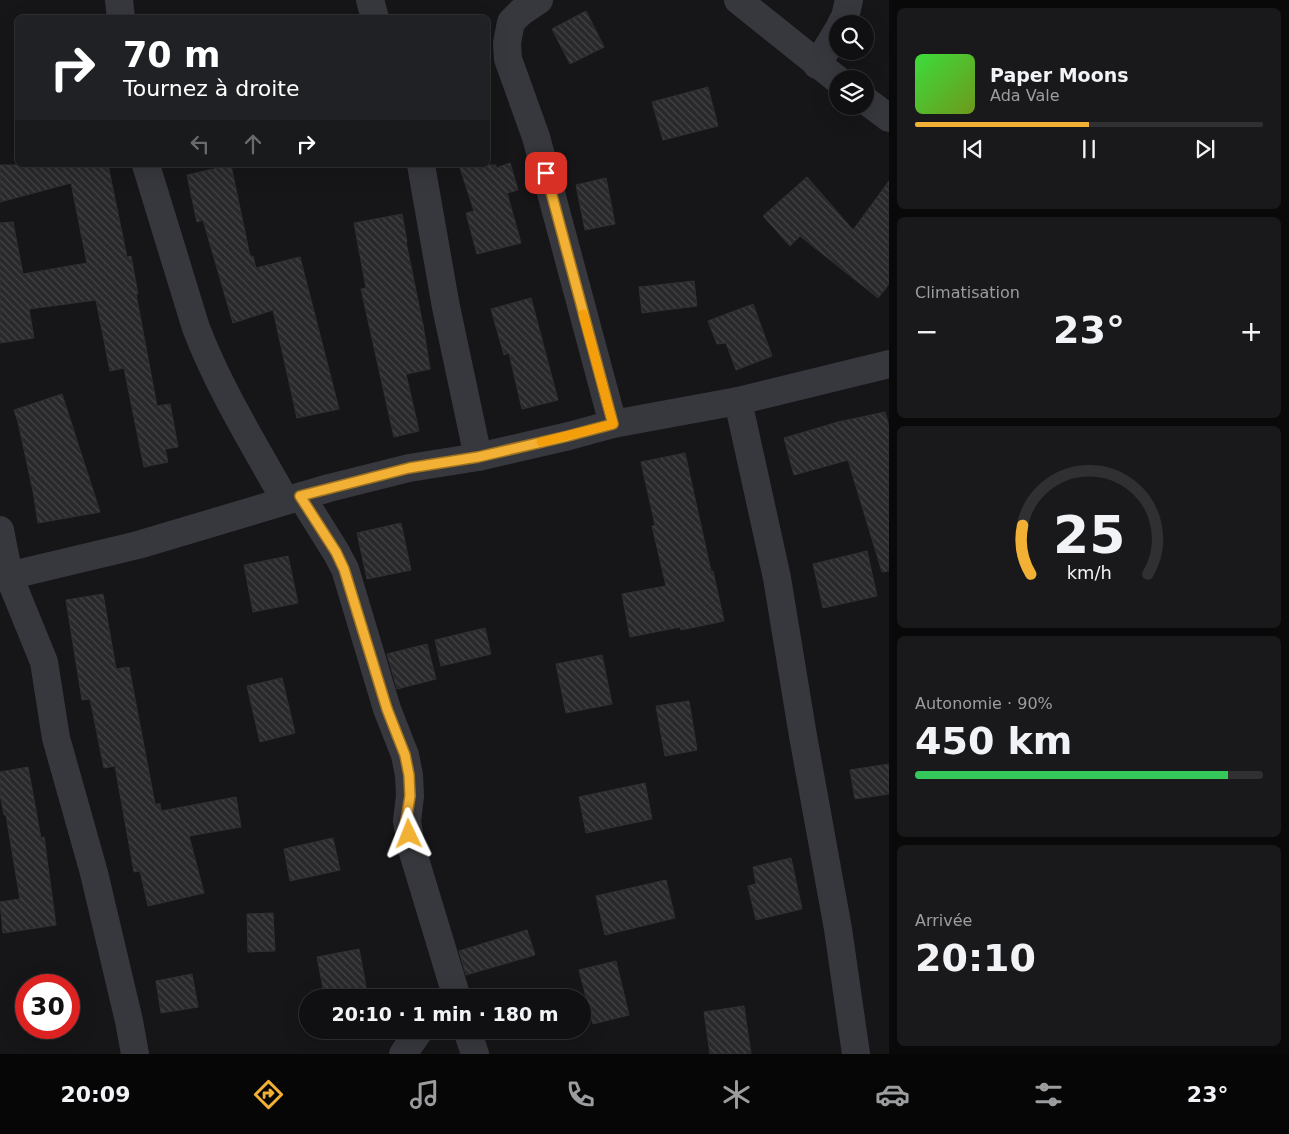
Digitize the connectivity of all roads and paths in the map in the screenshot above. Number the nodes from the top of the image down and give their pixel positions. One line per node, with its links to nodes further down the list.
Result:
1 (119, 0): 6 (street)
2 (370, 0): 7 (street)
3 (540, 0): 17 (street)
4 (738, 0): 10 (street)
5 (849, 0): 8 (street)
6 (121, 15)
7 (374, 15)
8 (845, 15)
9 (830, 60): 10 (street)
10 (827, 73)
11 (874, 107): 12 (street)
12 (889, 118)
13 (147, 167): 19 (street)
14 (422, 167): 18 (street)
15 (889, 364): 16 (street)
16 (738, 401): 17 (street); 28 (street)
17 (613, 424): 18 (street)
18 (478, 457): 19 (street)
19 (293, 498): 21 (street); 22 (street)
20 (0, 530): 21 (street)
21 (5, 577): 25 (street)
22 (450, 989)
23 (413, 1039): 26 (street)
24 (471, 1039): 27 (street)
25 (135, 1054)
26 (402, 1054)
27 (475, 1054)
28 (856, 1054)

